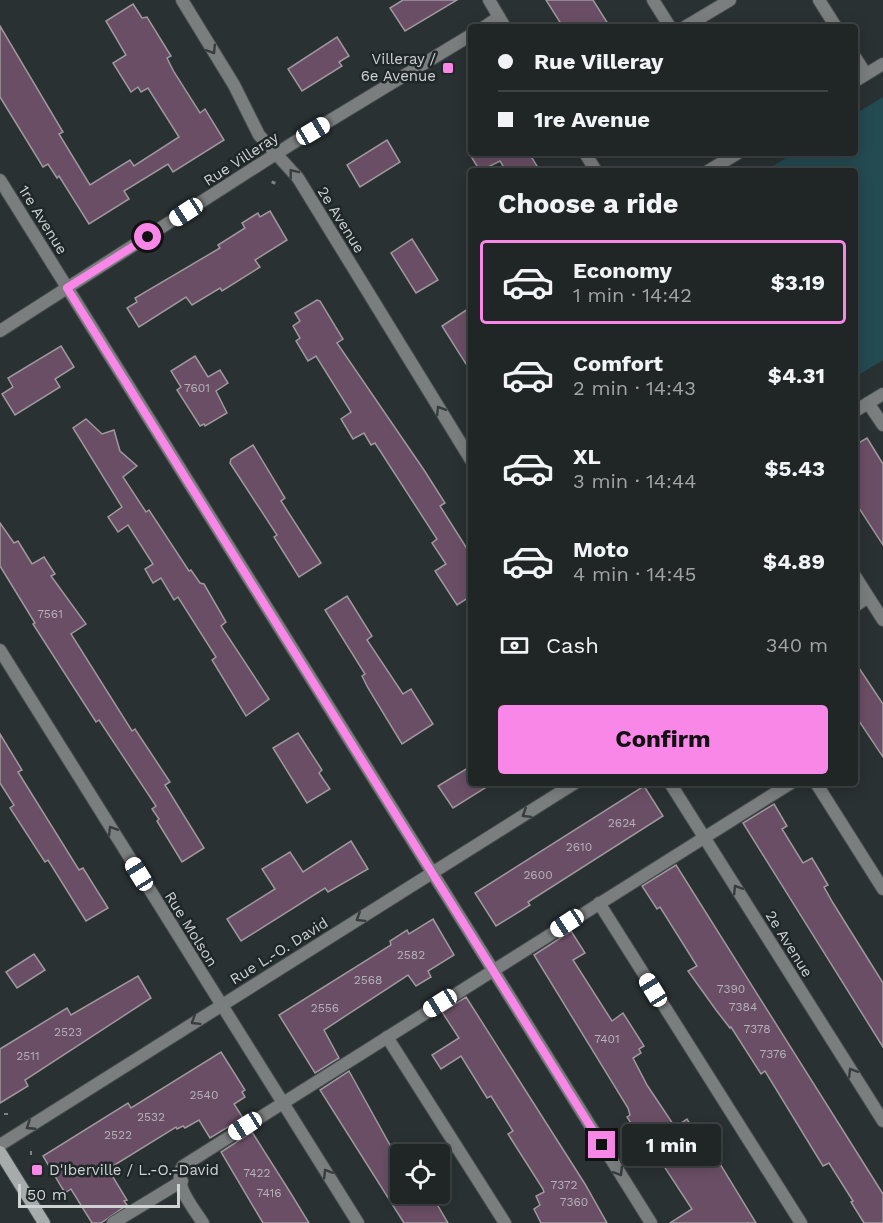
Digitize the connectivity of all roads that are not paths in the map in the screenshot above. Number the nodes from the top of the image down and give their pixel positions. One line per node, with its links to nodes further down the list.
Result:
1 (182, 0): 15 (street, 2e Avenue, one-way to 15)
2 (489, 0): 6 (street)
3 (653, 0): 7 (street)
4 (730, 0): 8 (street)
5 (819, 0): 9 (street)
6 (502, 22)
7 (668, 24)
8 (690, 24)
9 (834, 24)
10 (468, 37): 15 (street, Rue Villeray)
11 (858, 62): 13 (street)
12 (883, 64): 13 (street)
13 (866, 74): 14 (street)
14 (858, 79)
15 (275, 155): 19 (street, Rue Villeray); 25 (street, 2e Avenue, one-way to 15)
16 (733, 156): 17 (street)
17 (713, 168)
18 (0, 180): 19 (street, 1re Avenue)
19 (67, 288): 20 (street, Rue Villeray); 36 (street, 1re Avenue)
20 (0, 331)
21 (883, 394): 22 (street)
22 (868, 403): 23 (street); 24 (street)
23 (858, 409)
24 (883, 425)
25 (468, 455)
26 (858, 581): 27 (street)
27 (868, 597): 28 (street); 29 (street)
28 (858, 604)
29 (883, 620)
30 (0, 650): 40 (street, Rue Molson, one-way to 30)
31 (570, 786): 36 (street, Rue L.-O. David, one-way to 36)
32 (672, 786): 35 (street, 2e Avenue)
33 (786, 786): 35 (street)
34 (818, 786): 37 (street)
35 (704, 837): 38 (street); 43 (street, 2e Avenue, one-way to 35)
36 (431, 874): 39 (street, 1re Avenue); 40 (street, Rue L.-O. David, one-way to 40)
37 (883, 889)
38 (599, 903): 39 (street); 53 (street)
39 (492, 971): 41 (street); 52 (street, 1re Avenue, one-way to 52)
40 (220, 1005): 42 (street, Rue Molson); 44 (street, Rue L.-O. David, one-way to 44)
41 (387, 1037): 42 (street); 51 (street)
42 (283, 1102): 46 (street); 50 (street, Rue Molson, one-way to 42)
43 (883, 1121)
44 (0, 1145)
45 (0, 1152): 47 (main road)
46 (182, 1181): 48 (street); 49 (street)
47 (44, 1223)
48 (113, 1223)
49 (203, 1223)
50 (358, 1223)
51 (505, 1223)
52 (651, 1223)
53 (801, 1223)

